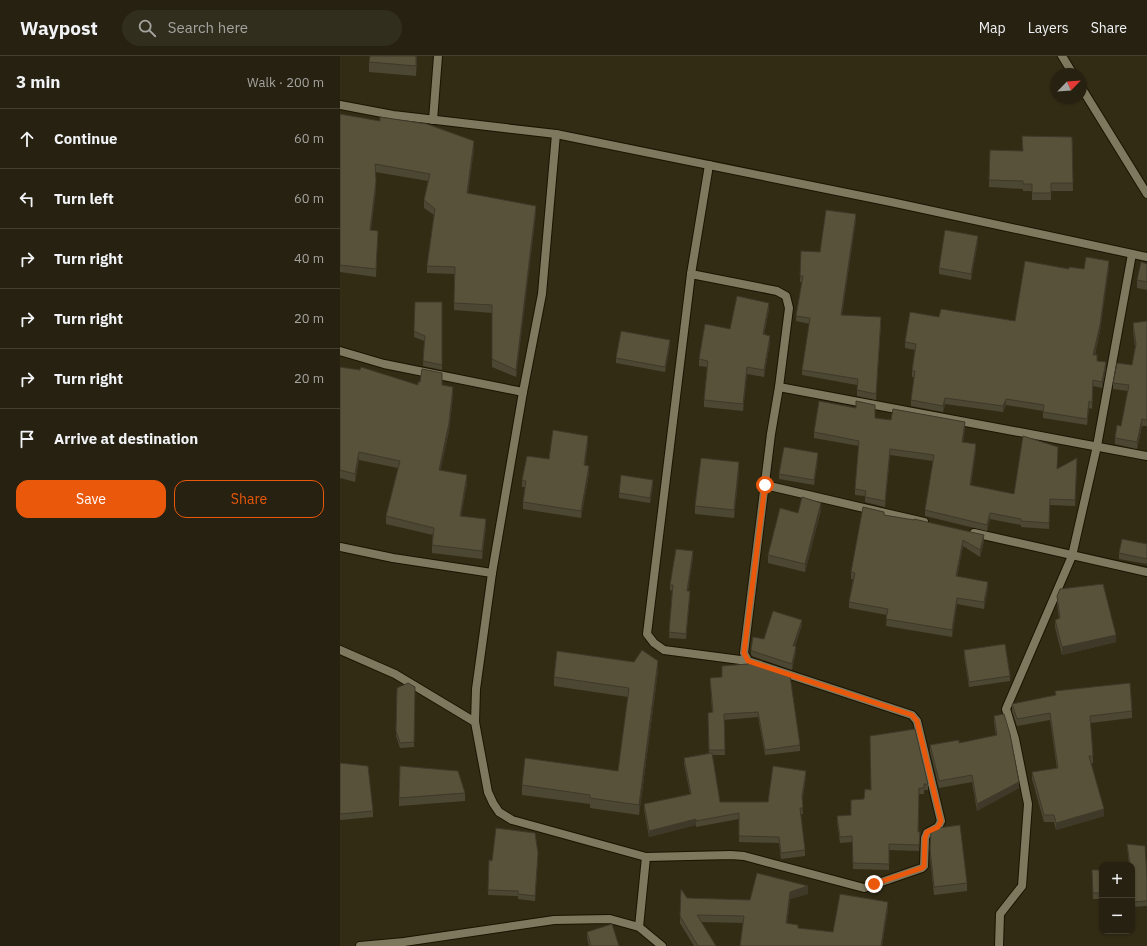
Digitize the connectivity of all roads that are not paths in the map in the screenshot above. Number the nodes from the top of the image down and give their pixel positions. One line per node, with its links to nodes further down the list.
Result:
1 (438, 56): 6 (street)
2 (1062, 56): 3 (street)
3 (1069, 68)
4 (1087, 97): 9 (street)
5 (340, 105): 6 (street)
6 (433, 120): 7 (street)
7 (556, 134): 8 (street); 15 (street)
8 (709, 165): 10 (street); 12 (street)
9 (1147, 194)
10 (1132, 254): 11 (street); 16 (street)
11 (1147, 257)
12 (691, 274): 14 (street); 26 (street)
13 (340, 351): 15 (street)
14 (779, 387): 16 (street); 18 (street)
15 (523, 392): 24 (street)
16 (1097, 446): 17 (street); 22 (street)
17 (1147, 456)
18 (765, 485): 19 (street); 26 (street)
19 (934, 524)
20 (965, 531): 22 (street)
21 (340, 547): 24 (street)
22 (1072, 556): 23 (street); 32 (street)
23 (1147, 572)
24 (492, 573): 27 (street)
25 (340, 650): 27 (street)
26 (748, 661): 28 (street)
27 (475, 722): 28 (street)
28 (646, 857): 29 (street)
29 (639, 927): 30 (street); 31 (street)
30 (360, 946)
31 (662, 946)
32 (999, 946)

